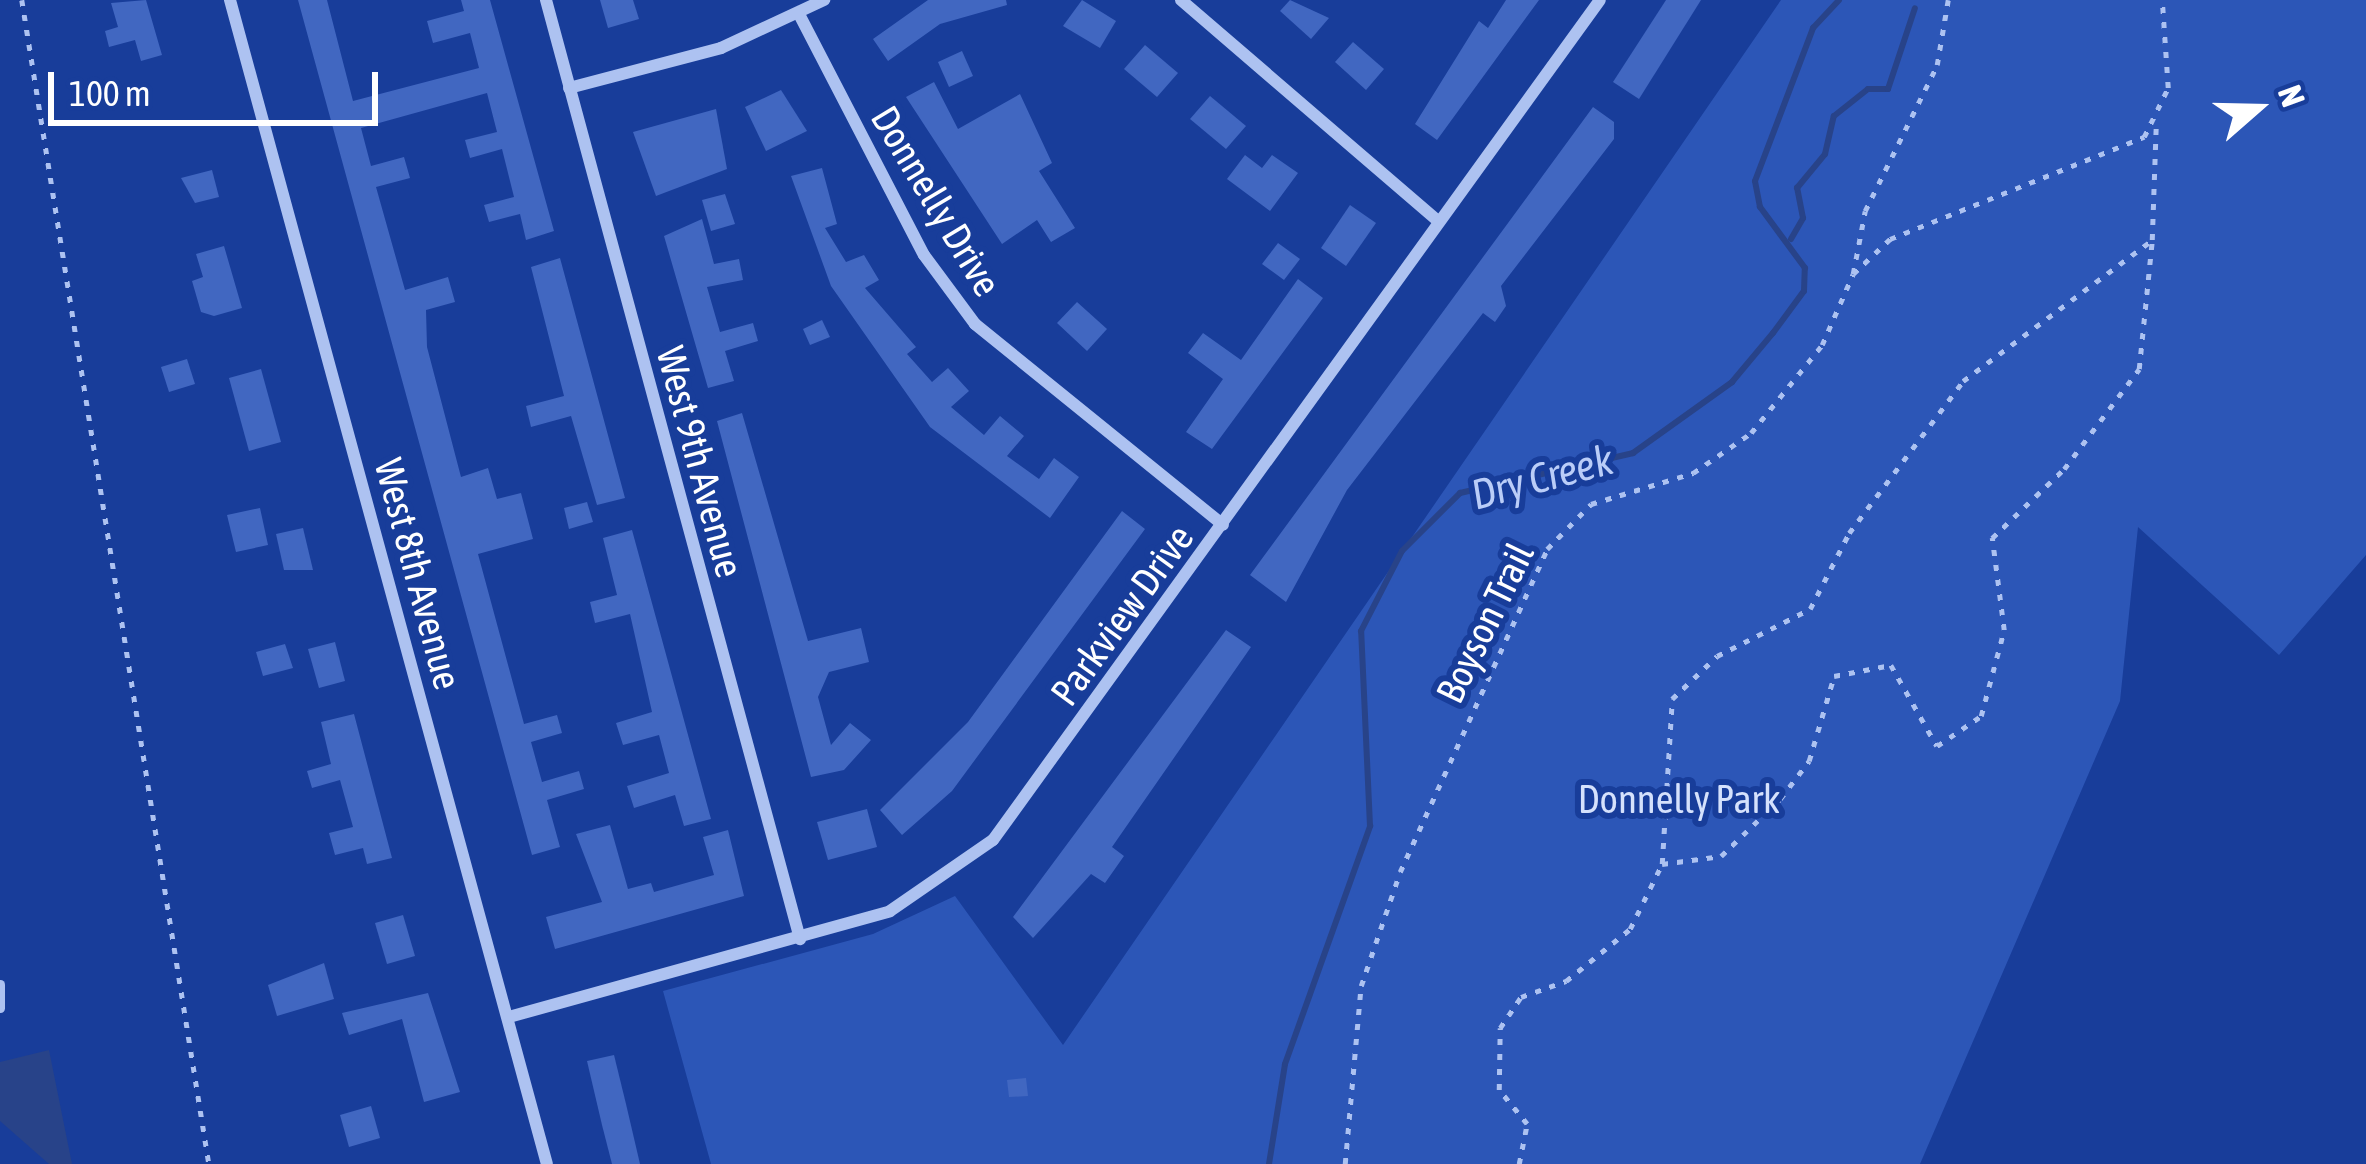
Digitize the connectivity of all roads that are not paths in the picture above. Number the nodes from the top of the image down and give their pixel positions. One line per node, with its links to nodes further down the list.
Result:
1 (230, 0): 13 (street, West 8th Avenue)
2 (546, 0): 7 (street, West 9th Avenue)
3 (824, 0): 6 (street)
4 (1181, 0): 8 (street)
5 (1600, 0): 8 (street, Parkview Drive)
6 (800, 16): 7 (street); 9 (street, Donnelly Drive)
7 (569, 88): 10 (street, West 9th Avenue)
8 (1438, 220): 9 (street, Parkview Drive)
9 (1223, 526): 10 (street, Parkview Drive)
10 (800, 939): 13 (street, Parkview Drive)
11 (0, 984): 12 (lane)
12 (0, 1008)
13 (509, 1017): 14 (street, West 8th Avenue)
14 (547, 1164)

